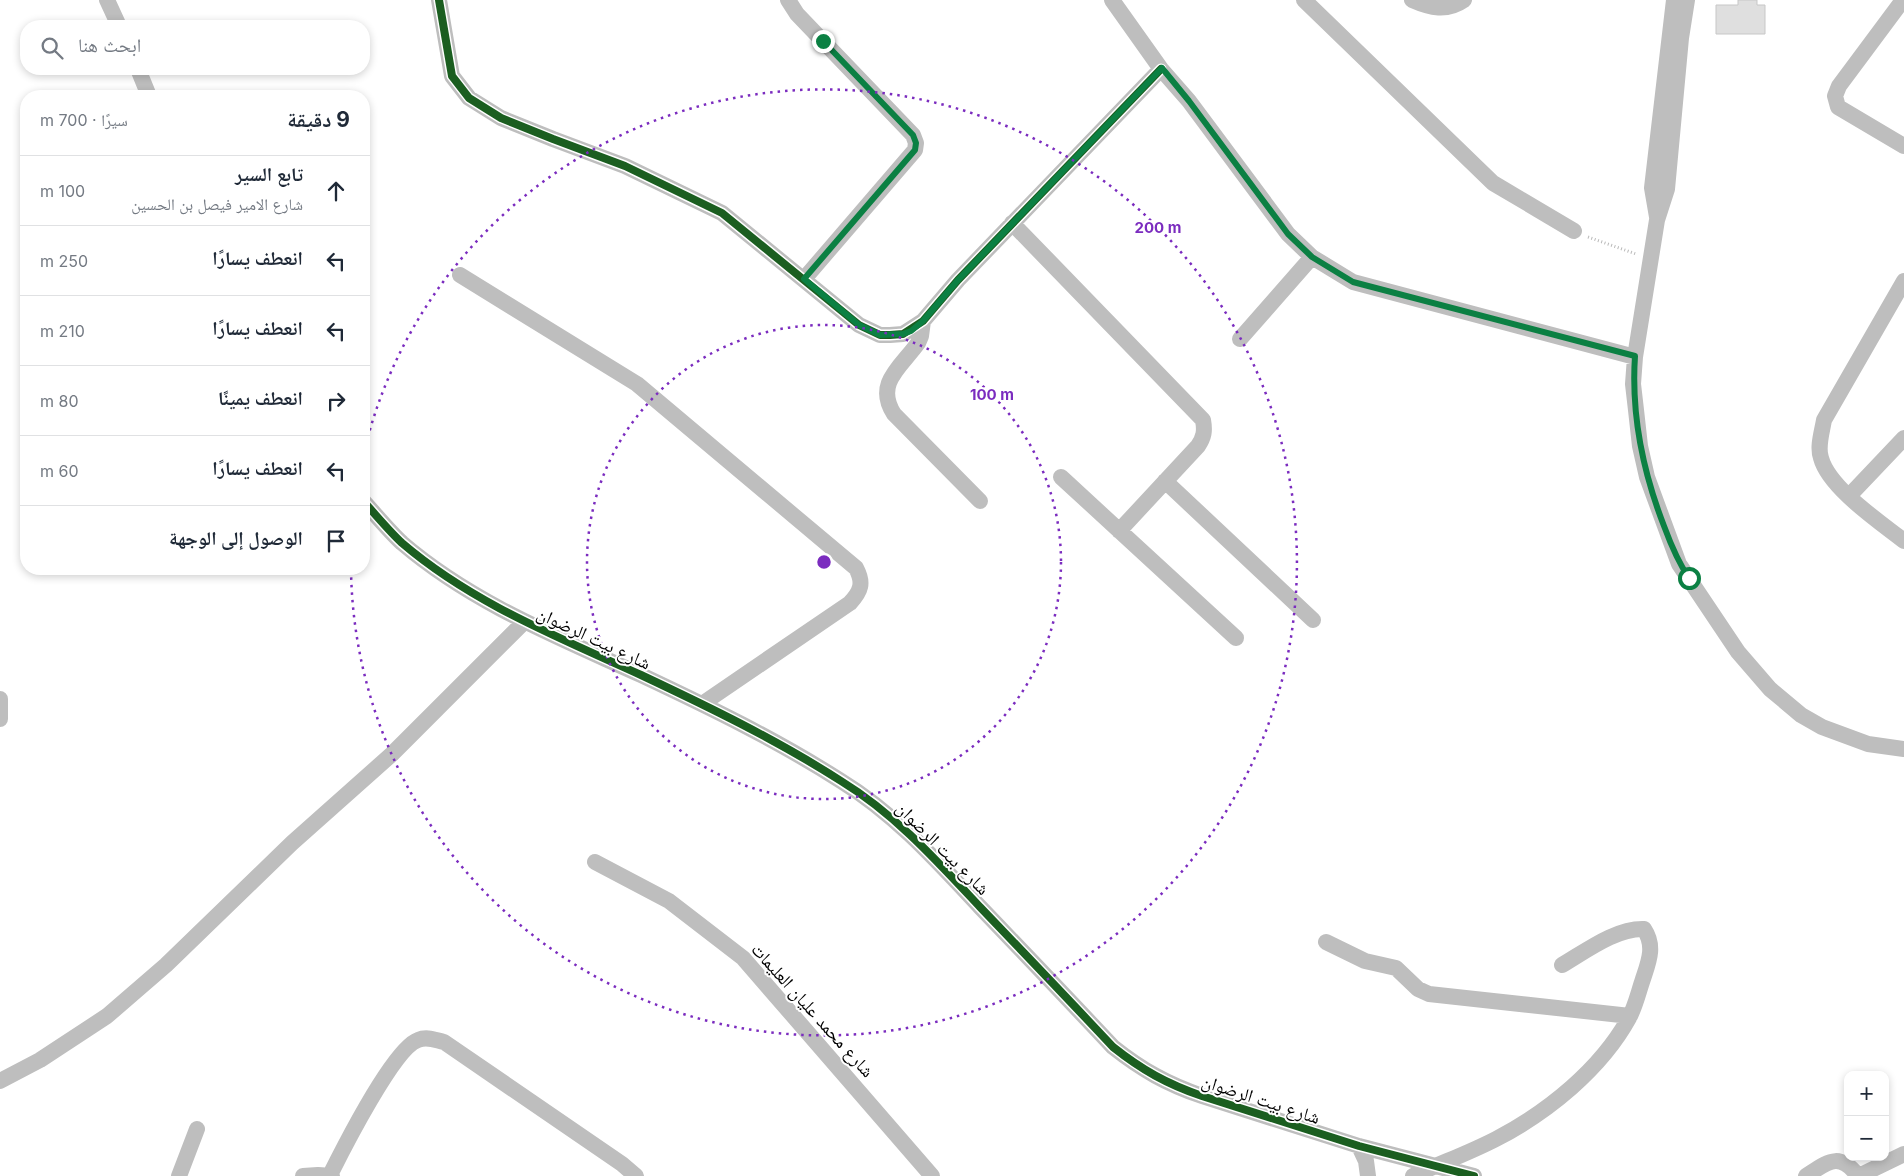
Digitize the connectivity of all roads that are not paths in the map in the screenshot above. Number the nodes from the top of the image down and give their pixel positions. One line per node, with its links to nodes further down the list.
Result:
1 (108, 0): 11 (street)
2 (439, 0): 21 (street)
3 (788, 0): 21 (street)
4 (1112, 0): 12 (street)
5 (1304, 0): 18 (street)
6 (1412, 0): 7 (street)
7 (1464, 0)
8 (1674, 0): 16 (street)
9 (1687, 0): 16 (street)
10 (1903, 0): 15 (street)
11 (116, 20)
12 (1162, 68): 17 (street); 19 (street)
13 (140, 75): 14 (street)
14 (147, 90)
15 (1904, 146)
16 (1657, 220): 25 (street)
17 (1012, 223): 23 (street); 28 (street)
18 (1574, 231)
19 (1312, 257): 24 (street); 25 (street)
20 (460, 276): 38 (street)
21 (804, 279): 23 (street)
22 (1904, 280): 29 (street)
23 (923, 321): 30 (street)
24 (1240, 339)
25 (1635, 356): 40 (street)
26 (1904, 438): 29 (street)
27 (1061, 477): 32 (street)
28 (1165, 481): 32 (street); 34 (street)
29 (1849, 496): 33 (street)
30 (980, 501)
31 (370, 508): 35 (street, شارع بيت الرضوان)
32 (1119, 531): 36 (street)
33 (1904, 541)
34 (1313, 620)
35 (524, 622): 38 (street, شارع بيت الرضوان); 45 (street)
36 (1236, 638)
37 (0, 699): 39 (street)
38 (702, 704): 47 (street, شارع بيت الرضوان)
39 (0, 720)
40 (1904, 749)
41 (595, 862): 54 (street, شارع محمد عليان العليمات)
42 (1326, 942): 44 (street)
43 (1562, 965): 44 (street)
44 (1630, 1016): 49 (street)
45 (0, 1081)
46 (197, 1129): 51 (street)
47 (1359, 1146): 49 (street, شارع بيت الرضوان); 55 (street)
48 (1904, 1154): 59 (street)
49 (1438, 1166): 56 (street); 57 (street, شارع بيت الرضوان)
50 (331, 1175): 52 (street); 53 (street)
51 (179, 1176)
52 (303, 1176)
53 (636, 1176)
54 (932, 1176)
55 (1368, 1176)
56 (1413, 1176)
57 (1474, 1176)
58 (1806, 1176): 59 (street)
59 (1859, 1176)

